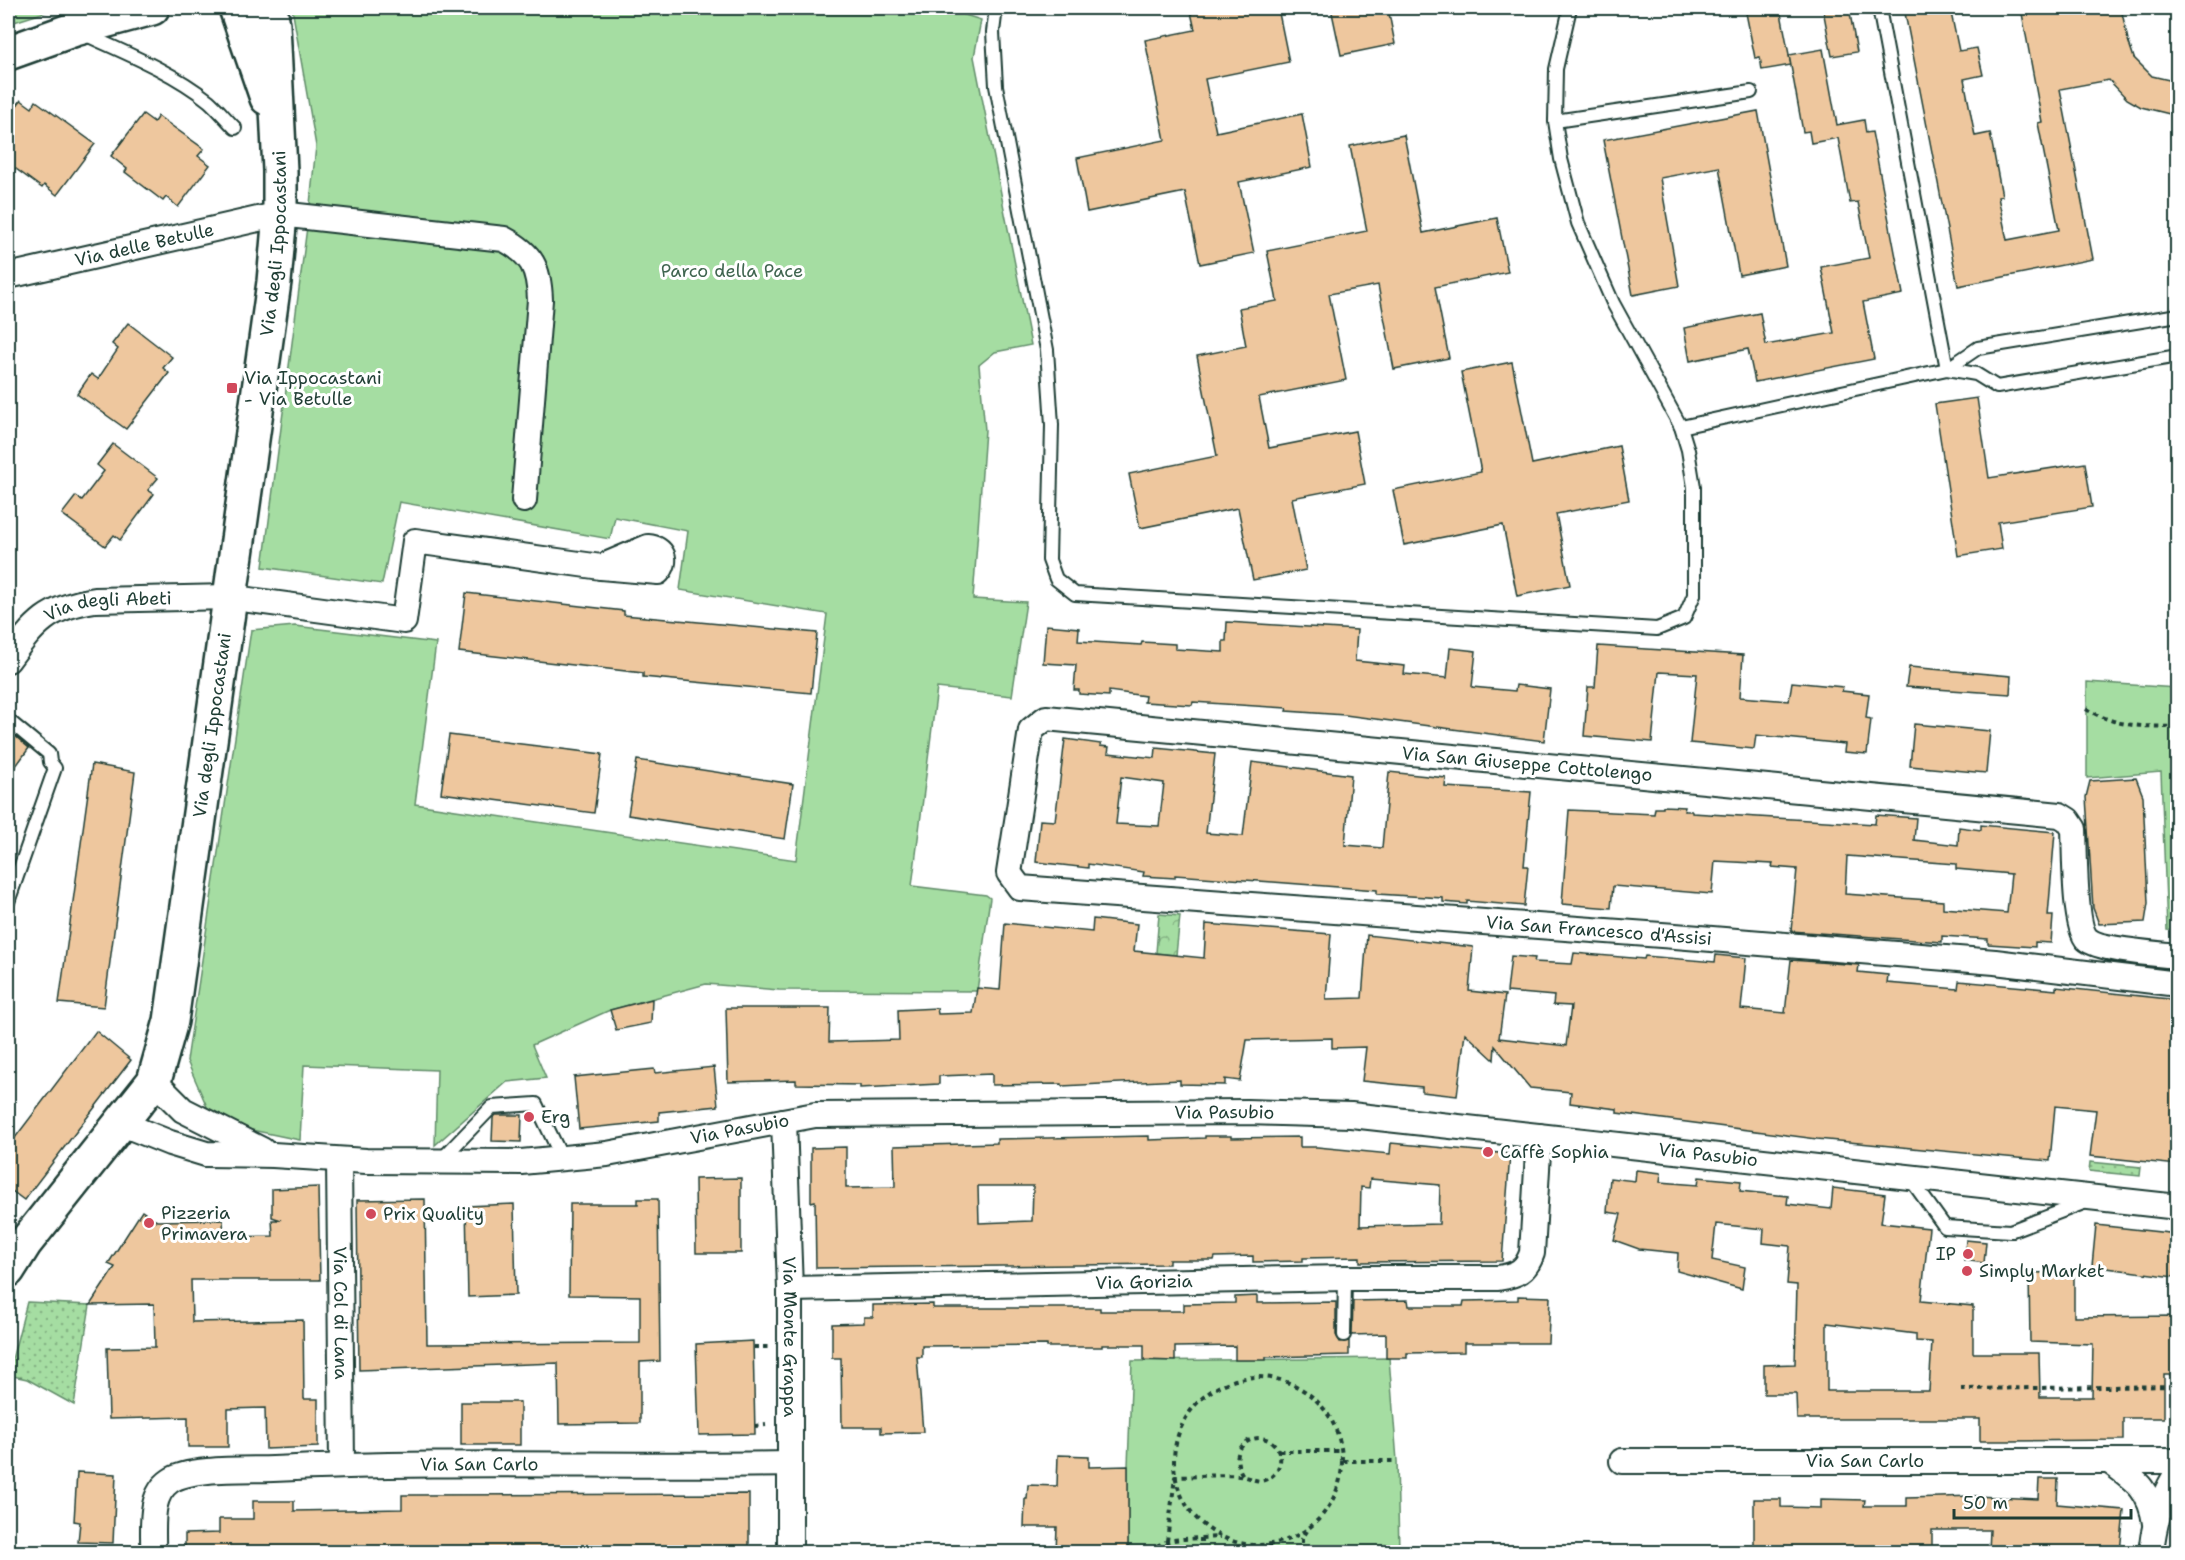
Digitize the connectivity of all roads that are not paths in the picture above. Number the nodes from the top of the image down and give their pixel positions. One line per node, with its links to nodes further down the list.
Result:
1 (152, 8): 7 (street)
2 (236, 8): 12 (street)
3 (270, 8): 12 (street, Via degli Ippocastani)
4 (996, 8): 18 (lane)
5 (1570, 8): 10 (lane)
6 (1879, 8): 17 (lane)
7 (75, 29): 8 (street); 11 (lane)
8 (8, 53)
9 (1751, 92): 10 (lane)
10 (1556, 121): 18 (lane)
11 (235, 128)
12 (278, 128): 13 (street, Via degli Ippocastani)
13 (280, 214): 14 (street, Via delle Betulle); 19 (street, Via delle Betulle); 21 (street, Via degli Ippocastani)
14 (8, 276)
15 (2178, 315): 17 (lane)
16 (2178, 356): 17 (lane)
17 (1947, 369): 18 (lane)
18 (1681, 427)
19 (525, 500)
20 (601, 567): 21 (street, Via degli Abeti)
21 (228, 597): 22 (street, Via degli Abeti); 29 (street, Via degli Ippocastani)
22 (8, 660)
23 (8, 720): 25 (lane)
24 (1020, 888): 26 (street, Via San Francesco d'Assisi); 26 (street, Via San Giuseppe Cottolengo)
25 (8, 902)
26 (2094, 955): 27 (street, Via San Francesco d'Assisi); 28 (street, Via San Francesco d'Assisi)
27 (2178, 956)
28 (2178, 984)
29 (154, 1082): 31 (street, Via degli Ippocastani); 33 (street)
30 (784, 1121): 32 (street, Via Pasubio); 34 (street, Via Pasubio); 42 (street, Via Monte Grappa)
31 (120, 1123): 33 (street, Via Pasubio); 40 (street, Via degli Ippocastani)
32 (1539, 1136): 37 (street, Via Pasubio); 41 (street, Via Gorizia)
33 (273, 1155): 35 (street, Via Pasubio)
34 (562, 1158): 36 (street, Via Pasubio); 36 (lane)
35 (339, 1160): 36 (street, Via Pasubio); 48 (street, Via Col di Lana)
36 (438, 1163)
37 (1909, 1177): 38 (street, Via Pasubio); 38 (lane)
38 (2095, 1198): 39 (street, Via Pasubio)
39 (2178, 1208)
40 (8, 1270)
41 (1345, 1278): 42 (street, Via Gorizia); 43 (lane)
42 (790, 1289): 47 (street, Via Monte Grappa)
43 (1344, 1335)
44 (1622, 1461): 45 (street, Via San Carlo)
45 (2109, 1461): 46 (street, Via San Carlo); 50 (street)
46 (2178, 1461)
47 (790, 1464): 48 (street, Via San Carlo); 52 (street, Via Monte Grappa)
48 (342, 1465): 51 (street, Via San Carlo)
49 (2178, 1472): 50 (street)
50 (2155, 1523): 53 (street)
51 (153, 1552)
52 (790, 1552)
53 (2151, 1552)

